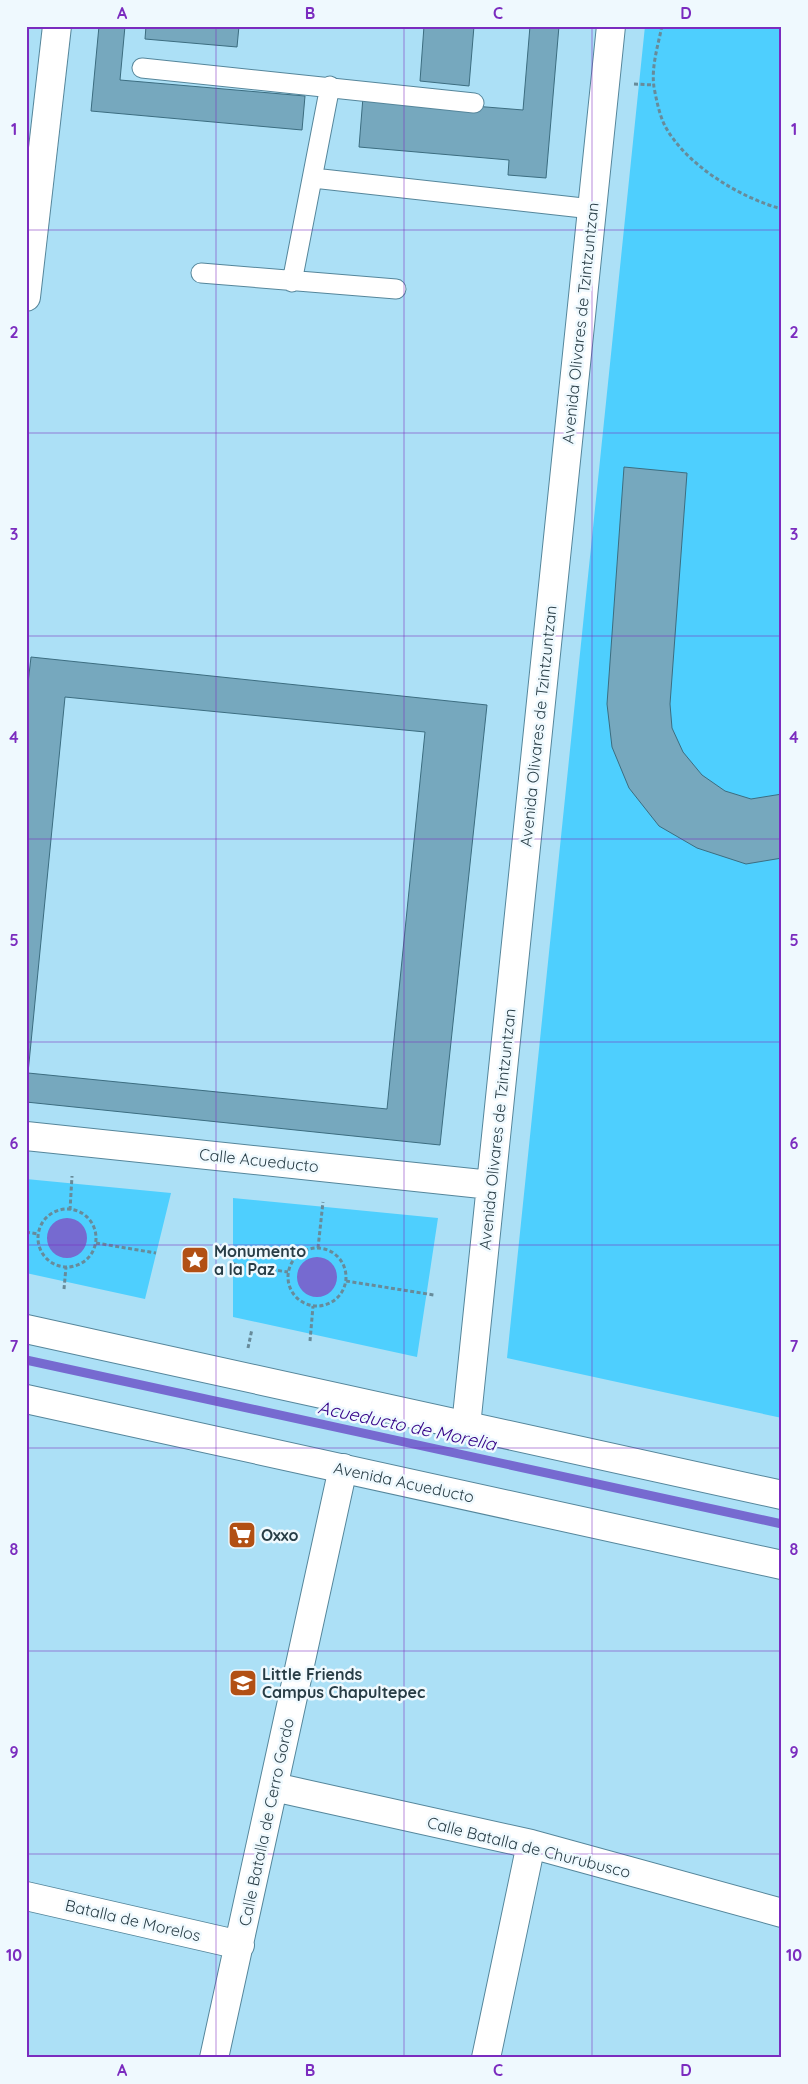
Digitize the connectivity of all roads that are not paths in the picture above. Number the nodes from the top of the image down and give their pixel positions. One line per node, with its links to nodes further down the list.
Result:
1 (57, 26): 11 (street)
2 (611, 26): 7 (street, Avenida Olivares de Tzintzuntzan)
3 (142, 68): 4 (lane)
4 (330, 86): 5 (lane); 6 (lane)
5 (474, 103)
6 (313, 178): 7 (lane); 9 (lane)
7 (592, 209): 13 (street, Avenida Olivares de Tzintzuntzan)
8 (201, 273): 9 (lane)
9 (292, 282): 10 (lane)
10 (396, 288)
11 (26, 297)
12 (26, 1136): 13 (street, Calle Acueducto)
13 (491, 1185): 16 (street, Avenida Olivares de Tzintzuntzan)
14 (26, 1329): 16 (street)
15 (26, 1399): 17 (street, Avenida Acueducto)
16 (466, 1426): 18 (street)
17 (343, 1468): 19 (street, Avenida Acueducto); 20 (street, Calle Batalla de Cerro Gordo)
18 (782, 1495)
19 (782, 1565)
20 (274, 1787): 21 (street, Calle Batalla de Churubusco); 24 (street, Calle Batalla de Cerro Gordo)
21 (530, 1844): 23 (street, Calle Batalla de Churubusco); 26 (street)
22 (26, 1896): 24 (street, Batalla de Morelos)
23 (782, 1913)
24 (240, 1945): 25 (street, Calle Batalla de Cerro Gordo)
25 (214, 2058)
26 (486, 2058)

